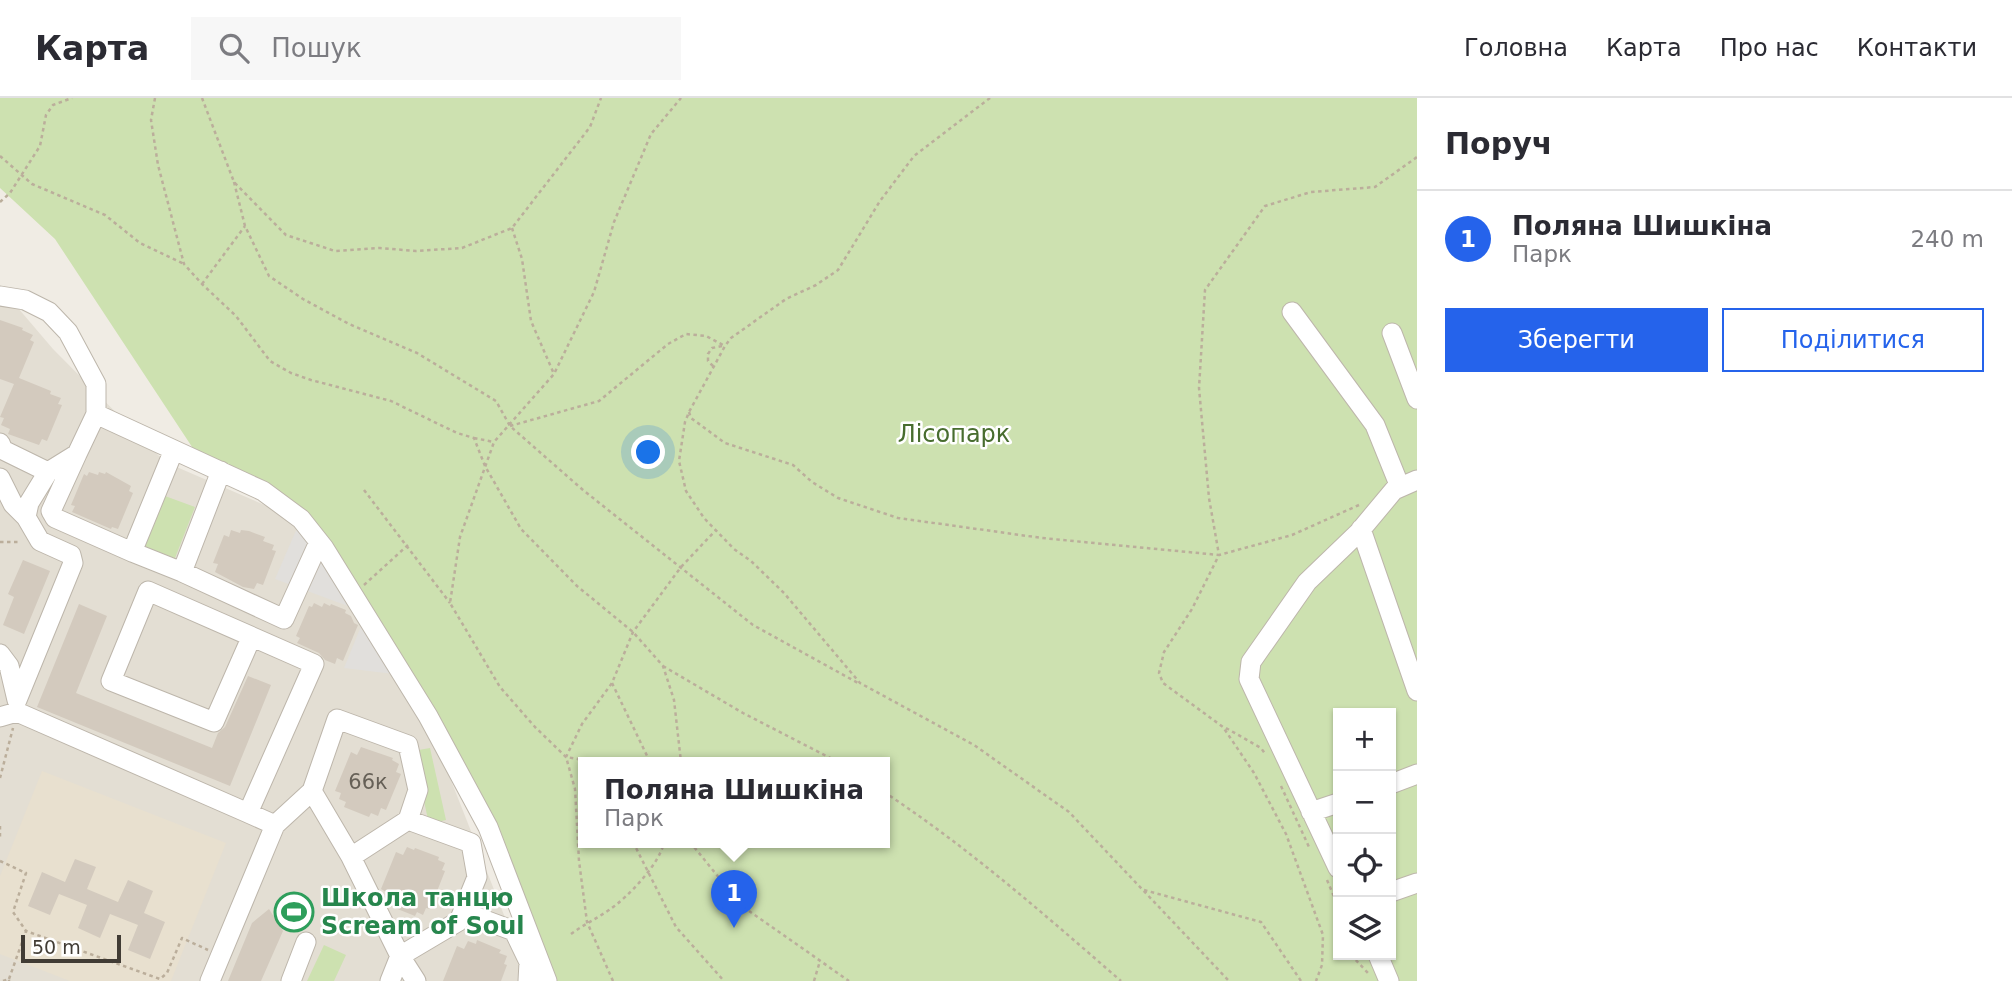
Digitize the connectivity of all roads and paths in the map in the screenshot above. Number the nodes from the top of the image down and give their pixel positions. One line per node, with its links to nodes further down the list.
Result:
1 (72, 98): 9 (path)
2 (155, 98): 14 (path)
3 (202, 98): 10 (path)
4 (601, 98): 13 (path)
5 (681, 98): 21 (path)
6 (990, 98): 19 (path)
7 (0, 156): 9 (path)
8 (1417, 157): 44 (path)
9 (21, 174): 11 (path); 14 (path)
10 (234, 182): 12 (path); 13 (path)
11 (0, 202)
12 (245, 226): 15 (path); 25 (path)
13 (512, 228): 21 (path)
14 (184, 264): 15 (path)
15 (202, 284): 26 (path)
16 (0, 296): 24 (street)
17 (1292, 312): 35 (street)
18 (1392, 333): 22 (street)
19 (725, 346): 20 (path); 20 (path); 25 (path)
20 (712, 366): 23 (path)
21 (554, 374): 25 (path)
22 (1417, 399)
23 (689, 412): 40 (path); 44 (path)
24 (96, 414): 29 (street); 30 (street)
25 (510, 426): 27 (path); 45 (path)
26 (474, 438): 27 (path); 31 (path)
27 (494, 442): 31 (path)
28 (0, 443): 33 (street)
29 (173, 452): 32 (street); 43 (street)
30 (77, 454): 33 (street); 43 (street)
31 (485, 466): 48 (path); 49 (path)
32 (221, 471): 41 (street); 46 (street)
33 (48, 472): 38 (street)
34 (0, 478): 38 (street)
35 (1408, 483): 39 (street)
36 (364, 490): 42 (path)
37 (1364, 503): 44 (path)
38 (26, 517): 56 (street)
39 (1361, 529): 55 (street); 71 (street)
40 (716, 531): 45 (path); 54 (path)
41 (319, 542): 46 (street); 47 (street)
42 (408, 545): 47 (path); 48 (path)
43 (132, 552): 46 (street)
44 (1219, 555): 57 (path)
45 (681, 567): 49 (path); 54 (path)
46 (182, 572)
47 (352, 593): 108 (street)
48 (450, 603): 58 (path)
49 (633, 632): 52 (path); 53 (path)
50 (251, 638): 50 (street); 72 (street)
51 (0, 654): 56 (street)
52 (663, 666): 60 (path); 61 (path)
53 (612, 683): 58 (path); 59 (path)
54 (860, 683): 88 (path)
55 (1417, 691)
56 (11, 710): 65 (path); 72 (street)
57 (1223, 727): 63 (path); 116 (path)
58 (566, 757): 62 (path); 77 (path)
59 (648, 757)
60 (680, 757)
61 (828, 757)
62 (578, 759)
63 (1269, 759)
64 (1417, 774): 67 (street)
65 (0, 778)
66 (1280, 781): 82 (path)
67 (1396, 781)
68 (312, 791): 73 (street); 74 (street); 83 (street)
69 (890, 796): 113 (path)
70 (1333, 805): 71 (street)
71 (1311, 812): 85 (street)
72 (248, 813): 74 (street)
73 (408, 820): 83 (street); 91 (street)
74 (275, 825): 96 (street)
75 (0, 826): 76 (path)
76 (0, 838)
77 (578, 843)
78 (578, 848): 92 (path)
79 (636, 848): 86 (path)
80 (661, 848): 86 (path)
81 (693, 848): 98 (path)
82 (1312, 852)
83 (351, 857): 97 (street)
84 (0, 861): 93 (path)
85 (1330, 869): 90 (path)
86 (647, 873): 92 (path); 110 (path)
87 (1417, 883): 89 (street)
88 (1142, 890): 114 (path); 115 (path)
89 (1396, 890)
90 (1336, 897)
91 (463, 912): 97 (street); 107 (street)
92 (587, 922): 94 (path); 109 (path)
93 (26, 930): 96 (path); 101 (path)
94 (571, 934)
95 (306, 942): 104 (street)
96 (221, 956): 103 (street)
97 (400, 956): 105 (street); 106 (street)
98 (821, 960): 111 (path); 112 (path)
99 (1355, 960): 117 (path)
100 (1380, 960): 118 (street)
101 (9, 980): 102 (path)
102 (3, 981)
103 (210, 981)
104 (291, 981)
105 (390, 981)
106 (416, 981)
107 (528, 981)
108 (547, 981)
109 (613, 981)
110 (724, 981)
111 (814, 981)
112 (849, 981)
113 (1121, 981)
114 (1228, 981)
115 (1301, 981)
116 (1316, 981)
117 (1373, 981)
118 (1390, 981)

